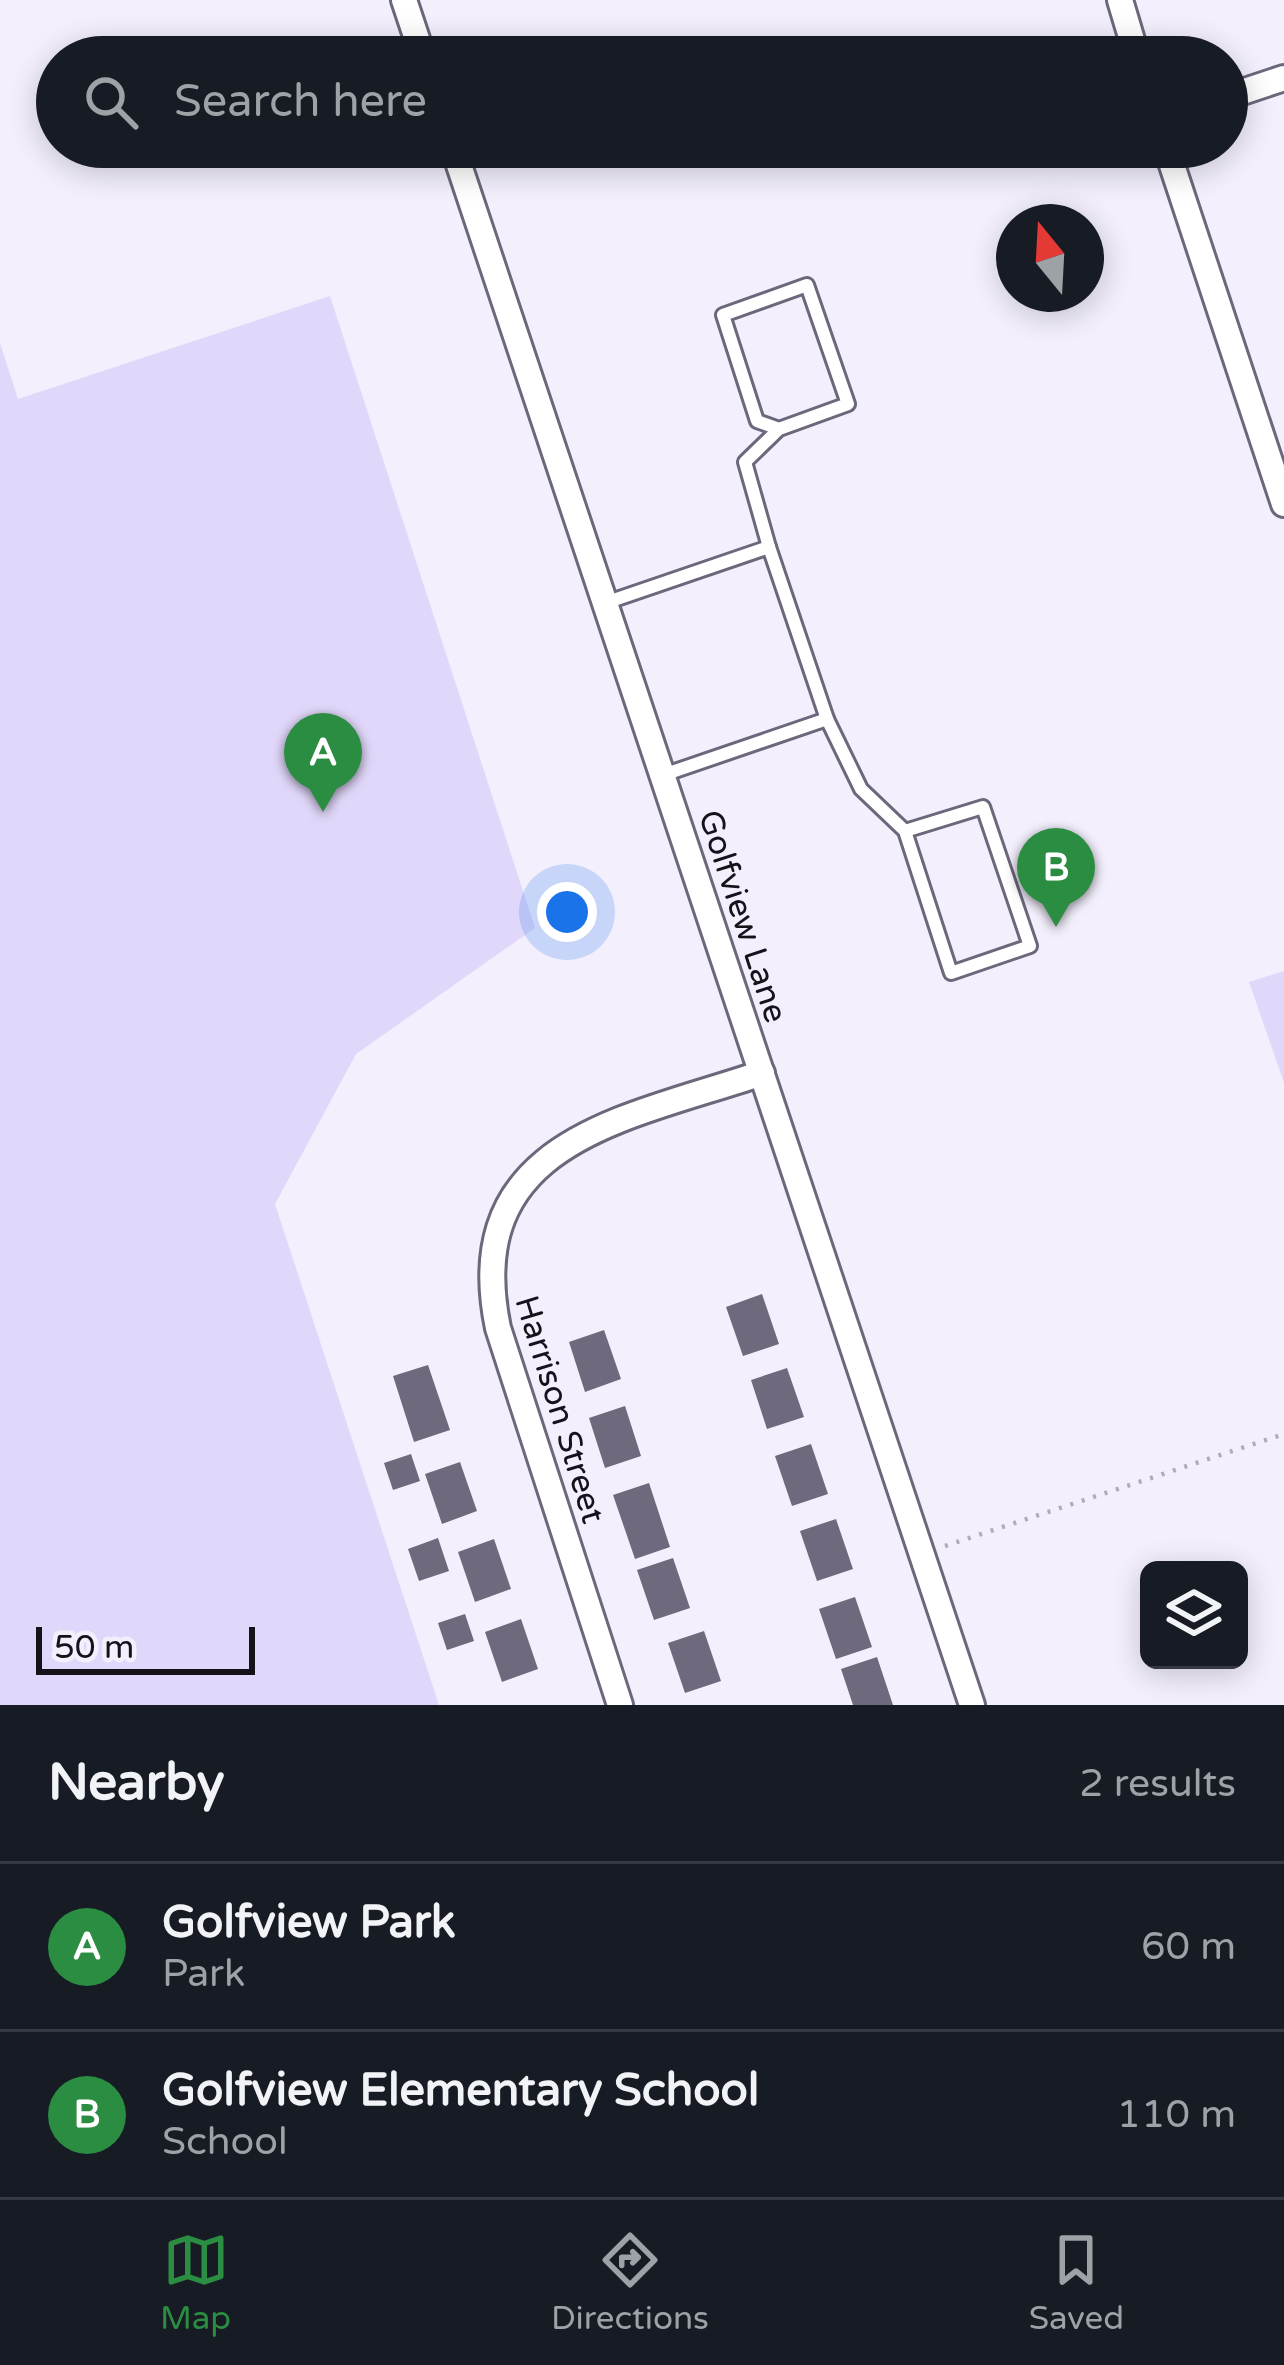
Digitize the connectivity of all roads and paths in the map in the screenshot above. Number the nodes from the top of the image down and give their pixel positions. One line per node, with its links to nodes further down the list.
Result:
1 (404, 0): 3 (street)
2 (1120, 0): 4 (street)
3 (411, 36)
4 (1131, 36)
5 (1284, 78): 6 (street)
6 (1248, 90)
7 (460, 168): 13 (street, Golfview Lane)
8 (1174, 168): 10 (street)
9 (779, 428): 9 (lane); 12 (lane)
10 (1275, 443): 11 (street)
11 (1284, 504)
12 (769, 548): 13 (lane); 14 (lane)
13 (605, 603): 15 (street, Golfview Lane)
14 (827, 719): 15 (lane); 16 (lane)
15 (663, 775): 17 (street, Golfview Lane)
16 (905, 831): 16 (lane)
17 (762, 1072): 19 (street, Golfview Lane); 20 (street, Harrison Street)
18 (1284, 1434): 19 (path)
19 (922, 1554): 21 (street, Golfview Lane)
20 (620, 1705)
21 (973, 1705)

